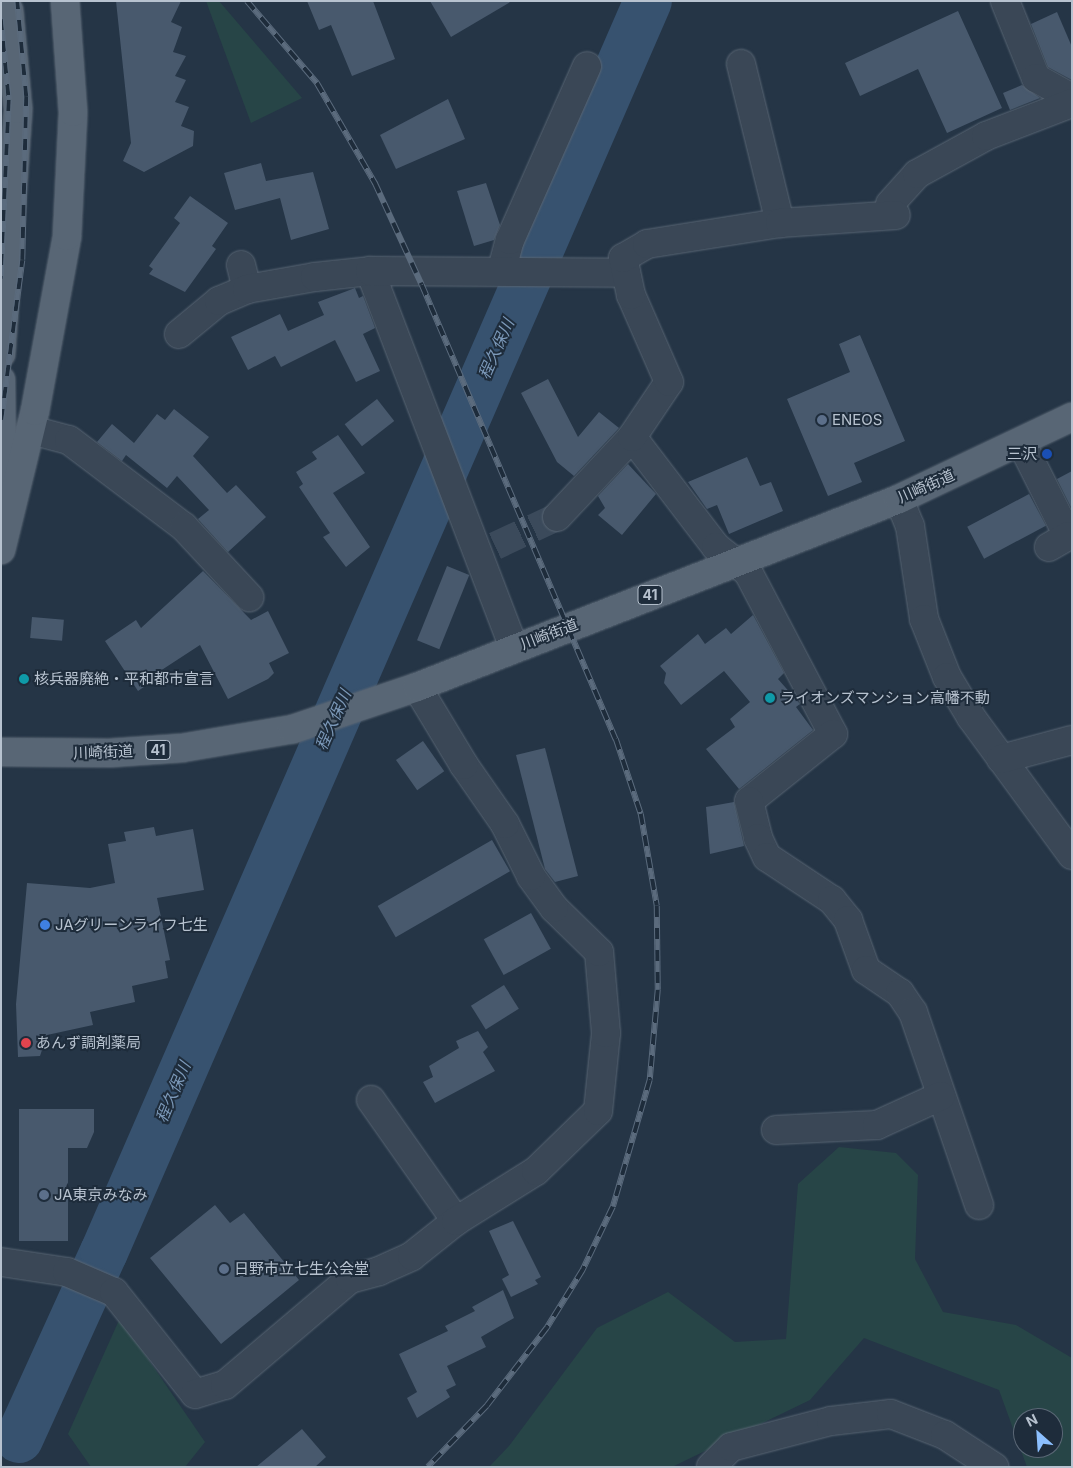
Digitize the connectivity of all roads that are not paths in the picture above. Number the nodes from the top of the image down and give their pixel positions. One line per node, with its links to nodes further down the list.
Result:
1 (65, 1): 16 (main road)
2 (1005, 1): 6 (street)
3 (9, 10): 13 (main road)
4 (741, 64): 8 (street)
5 (587, 66): 9 (street)
6 (1072, 98)
7 (1072, 103): 8 (street)
8 (780, 223): 11 (street)
9 (502, 270): 10 (street); 11 (street)
10 (370, 271): 12 (street); 26 (street)
11 (626, 273): 17 (street)
12 (179, 334)
13 (1, 354)
14 (1, 380): 21 (main road)
15 (1072, 417): 18 (main road, 川崎街道 / 41)
16 (31, 430): 23 (main road); 25 (street)
17 (632, 437): 20 (street); 24 (street)
18 (1021, 442): 19 (main road, 川崎街道 / 41); 22 (street)
19 (899, 498): 24 (main road, 川崎街道 / 41); 30 (street)
20 (557, 517)
21 (1, 519)
22 (1049, 547)
23 (1, 550)
24 (735, 562): 26 (main road, 川崎街道 / 41); 32 (street)
25 (249, 597)
26 (514, 648): 27 (main road, 川崎街道 / 41)
27 (417, 687): 29 (main road, 川崎街道 / 41); 36 (street)
28 (1072, 740): 30 (street)
29 (1, 752)
30 (1001, 759): 31 (street)
31 (1072, 854)
32 (941, 1096): 34 (street); 35 (street)
33 (371, 1100): 36 (street)
34 (776, 1130)
35 (979, 1205)
36 (456, 1221): 37 (street)
37 (1, 1262)
38 (711, 1467): 39 (street)
39 (994, 1467)

